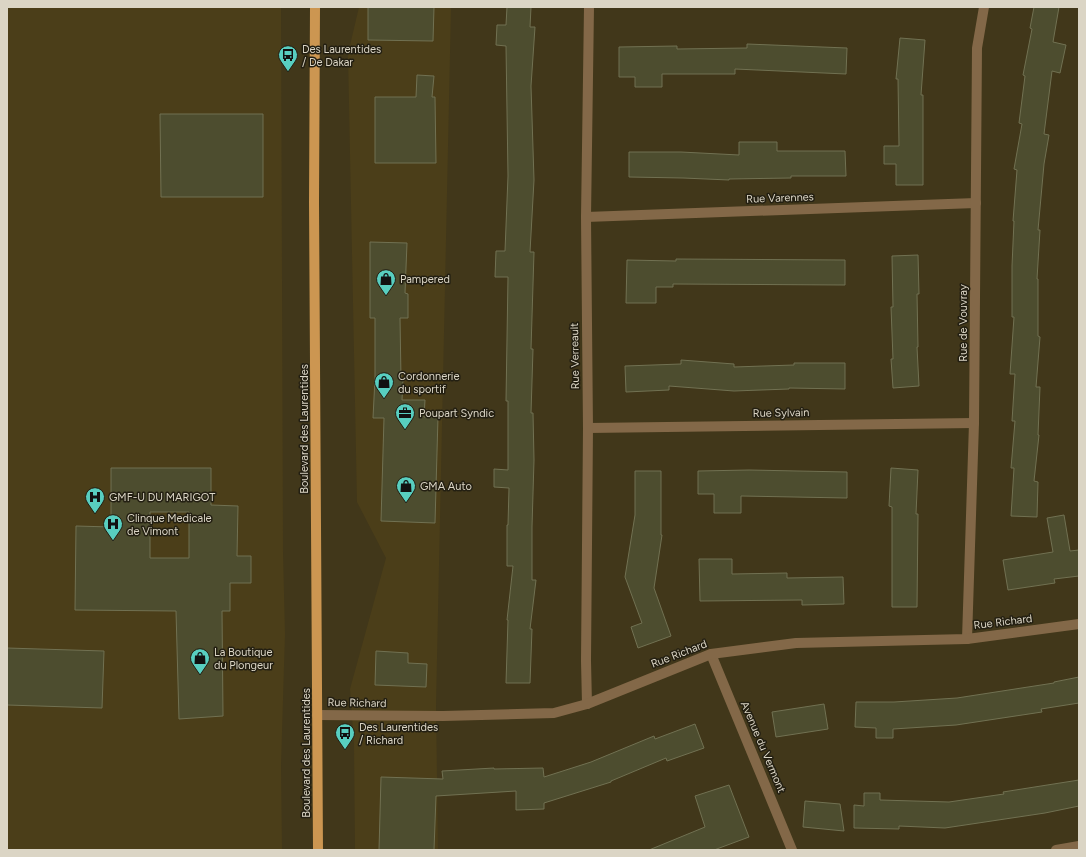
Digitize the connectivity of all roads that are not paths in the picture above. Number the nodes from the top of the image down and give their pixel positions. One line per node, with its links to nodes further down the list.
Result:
1 (315, 7): 12 (main road, Boulevard des Laurentides)
2 (589, 7): 5 (street, Rue Verreault)
3 (984, 7): 4 (street, Rue de Vouvray)
4 (976, 203): 5 (street, Rue Varennes); 6 (street, Rue de Vouvray)
5 (586, 217): 7 (street, Rue Verreault)
6 (974, 423): 7 (street, Rue Sylvain); 9 (street, Rue de Vouvray)
7 (588, 428): 11 (street, Rue Verreault)
8 (1079, 624): 9 (street, Rue Richard)
9 (967, 639): 10 (street, Rue Richard)
10 (711, 654): 11 (street, Rue Richard); 15 (street, Avenue du Vermont)
11 (587, 704): 12 (street, Rue Richard)
12 (317, 714): 14 (main road, Boulevard des Laurentides)
13 (1079, 846): 16 (street)
14 (318, 850)
15 (792, 850)
16 (1056, 850)

